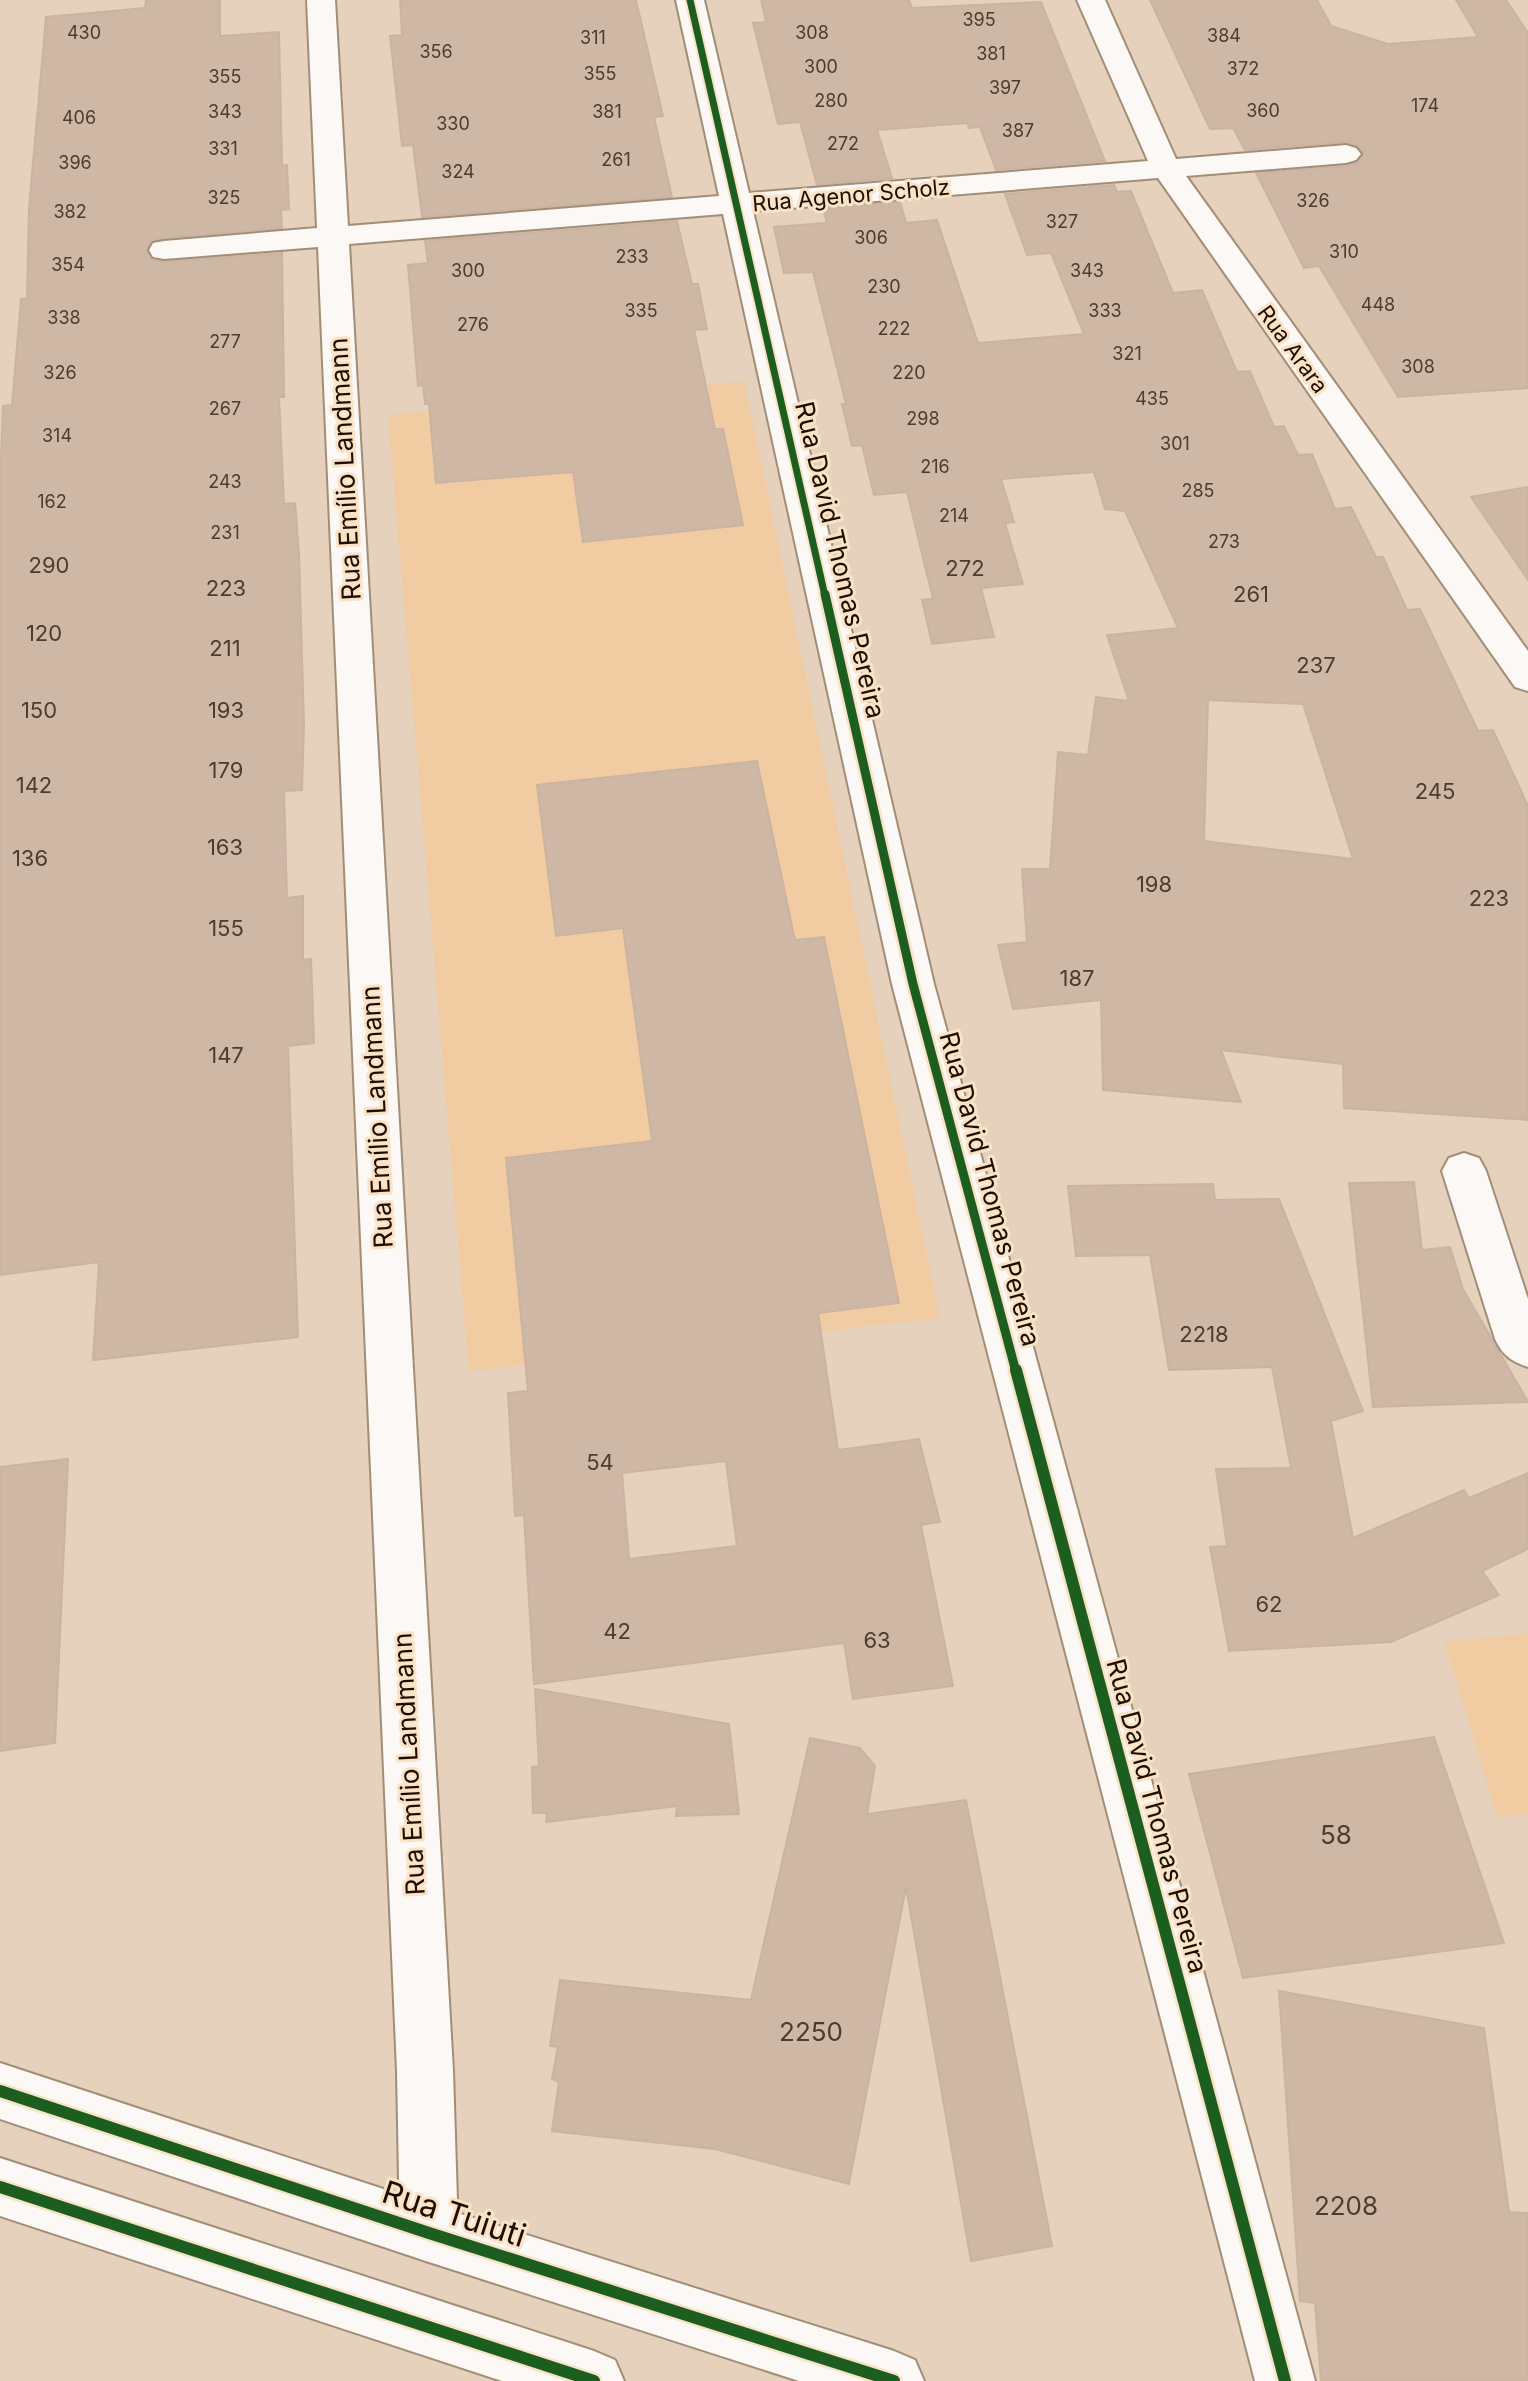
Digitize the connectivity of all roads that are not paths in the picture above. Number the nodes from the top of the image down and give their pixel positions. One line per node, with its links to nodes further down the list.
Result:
1 (321, 0): 7 (street, Rua Emílio Landmann)
2 (690, 0): 6 (street, Rua David Thomas Pereira)
3 (1091, 0): 5 (street, Rua Arara)
4 (1346, 154): 5 (street, Rua Agenor Scholz)
5 (1166, 169): 6 (street, Rua Agenor Scholz); 9 (street, Rua Arara)
6 (737, 204): 7 (street, Rua Agenor Scholz); 17 (street, Rua David Thomas Pereira)
7 (333, 237): 8 (street, Rua Agenor Scholz); 14 (street, Rua Emílio Landmann)
8 (164, 250)
9 (1528, 678)
10 (1464, 1171): 11 (street)
11 (1528, 1347)
12 (0, 2091): 14 (street, Rua Tuiuti)
13 (0, 2187): 15 (street)
14 (429, 2233): 16 (street, Rua Tuiuti)
15 (594, 2381)
16 (894, 2381)
17 (1285, 2381)

